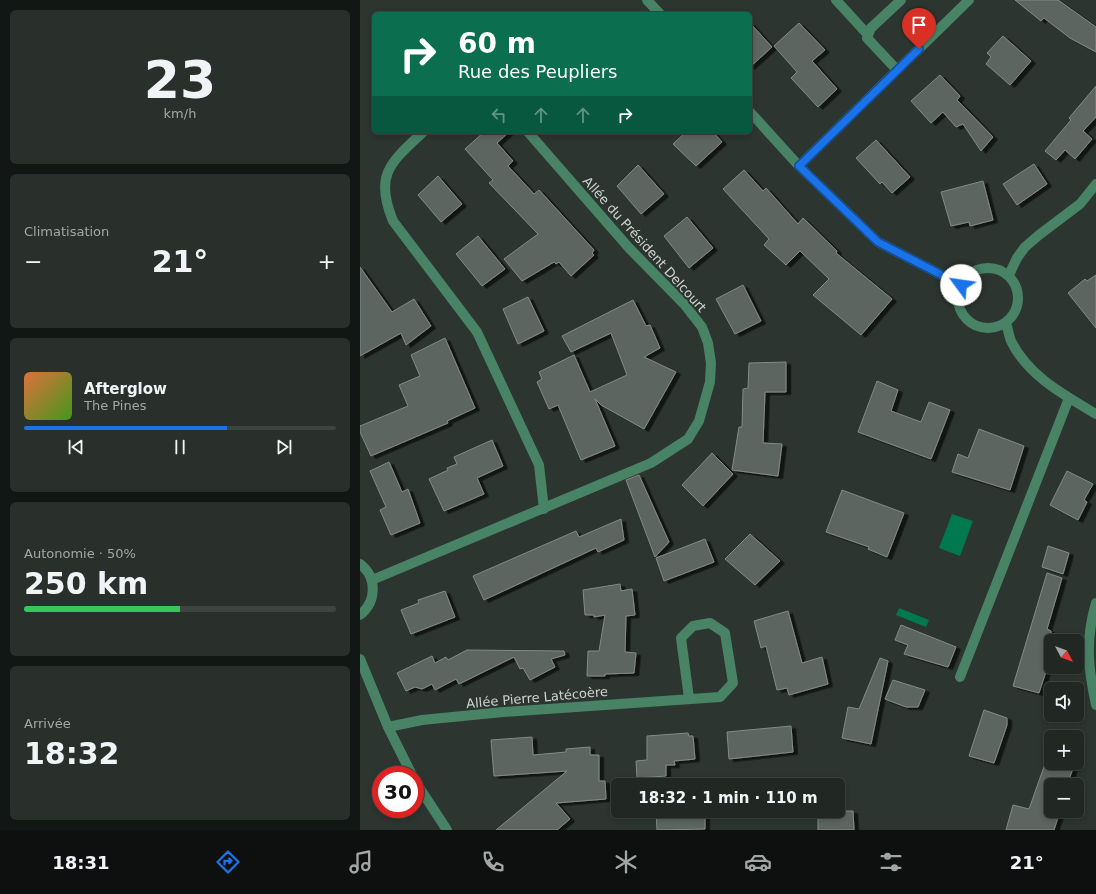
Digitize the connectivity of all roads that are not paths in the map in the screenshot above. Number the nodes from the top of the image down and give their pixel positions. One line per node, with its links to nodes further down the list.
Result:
1 (647, 0): 5 (street)
2 (836, 0): 6 (street)
3 (901, 0): 6 (street)
4 (969, 0): 7 (street)
5 (658, 12)
6 (868, 35): 7 (street)
7 (897, 70): 11 (street)
8 (752, 114): 11 (street)
9 (421, 134): 18 (street)
10 (530, 134): 18 (street, Allée du Président Delcourt)
11 (799, 166): 14 (street)
12 (1096, 184): 13 (street)
13 (1009, 275): 14 (street); 15 (street)
14 (961, 285): 15 (street)
15 (1006, 323): 16 (street)
16 (1070, 398): 17 (street); 24 (street)
17 (1096, 414)
18 (544, 509): 20 (street, Allée du Président Delcourt)
19 (360, 564): 20 (street)
20 (372, 580): 22 (street)
21 (1096, 603): 26 (street)
22 (360, 614)
23 (360, 659): 27 (street)
24 (960, 677)
25 (689, 698): 25 (street, Allée Pierre Latécoère); 27 (street, Allée Pierre Latécoère)
26 (1096, 705)
27 (388, 727): 28 (street)
28 (408, 766)
29 (424, 795): 30 (street)
30 (447, 830)

